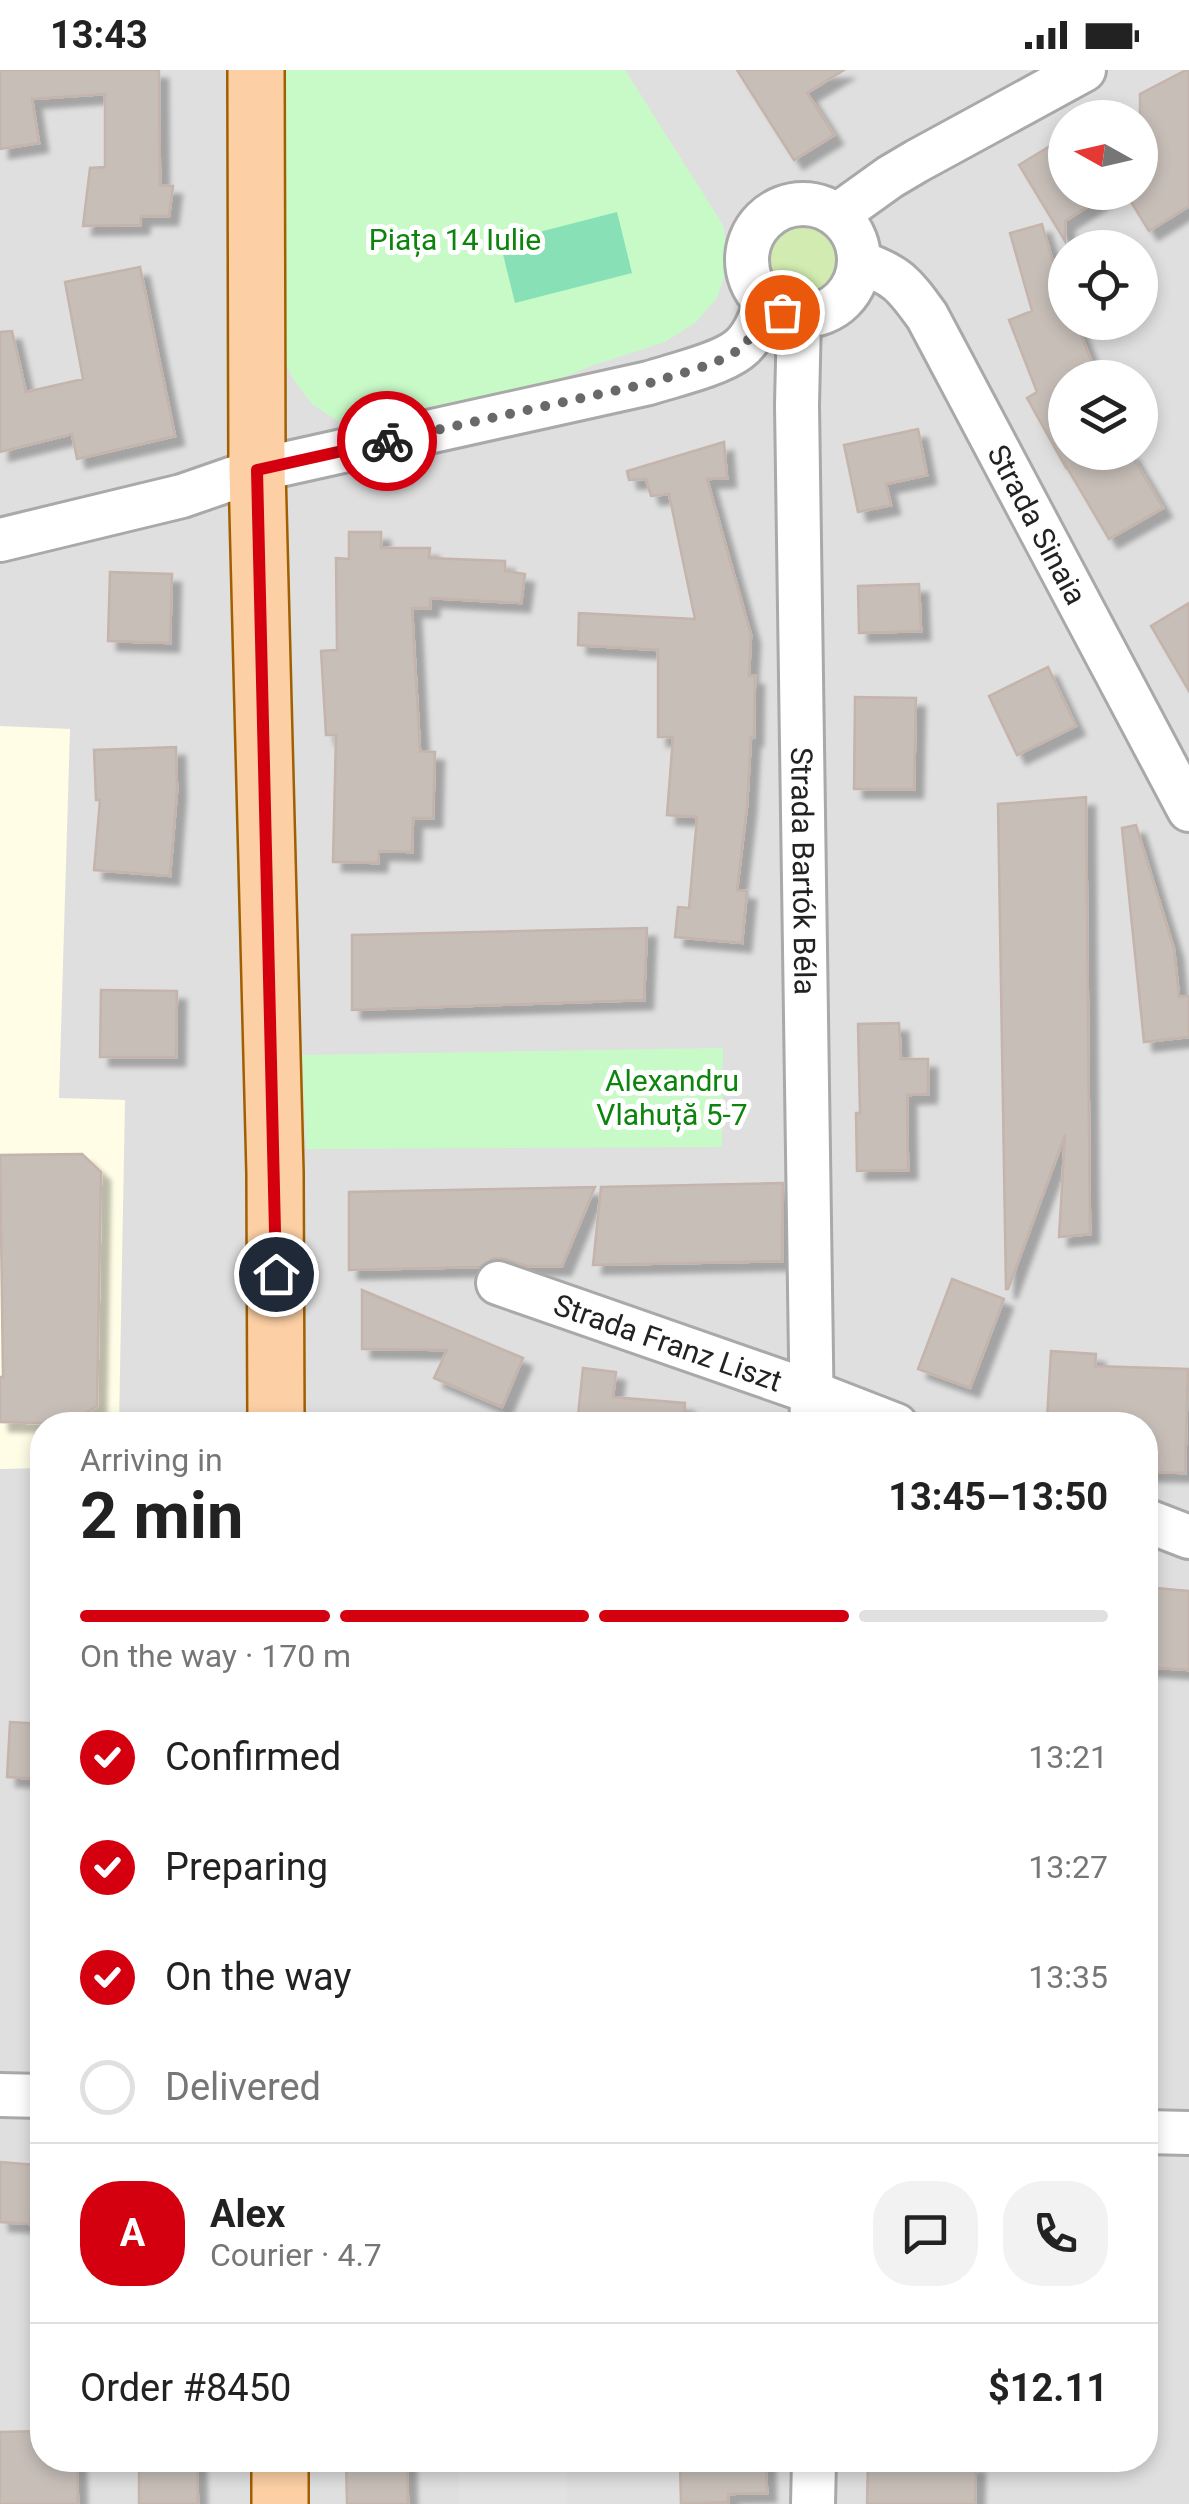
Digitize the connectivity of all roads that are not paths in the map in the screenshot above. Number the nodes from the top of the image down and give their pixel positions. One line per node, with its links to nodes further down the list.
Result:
1 (256, 70): 6 (main road)
2 (1084, 70): 3 (street)
3 (837, 215): 4 (street); 5 (street)
4 (859, 262): 5 (street); 8 (street, Strada Sinaia)
5 (782, 310): 6 (street); 10 (street, Strada Bartók Béla)
6 (257, 470): 7 (street); 11 (main road)
7 (0, 540)
8 (1189, 810)
9 (498, 1283): 10 (street, Strada Franz Liszt)
10 (812, 1409)
11 (276, 1412)
12 (1158, 1525): 13 (street)
13 (1189, 1537)
14 (0, 2094): 15 (street)
15 (30, 2095)
16 (1158, 2132): 17 (street)
17 (1189, 2133)
18 (280, 2472): 20 (main road)
19 (814, 2472): 21 (street)
20 (280, 2504)
21 (813, 2504)

